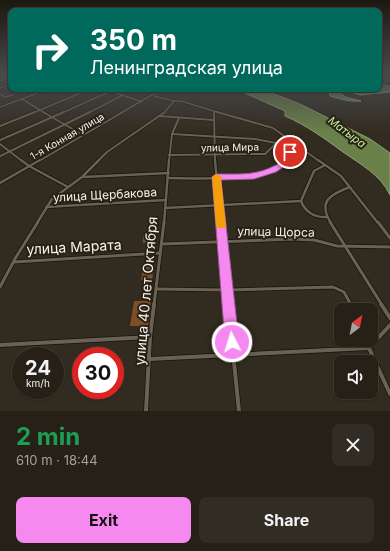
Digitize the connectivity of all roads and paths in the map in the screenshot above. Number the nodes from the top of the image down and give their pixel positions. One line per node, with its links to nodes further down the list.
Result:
1 (0, 94): 5 (street)
2 (35, 94): 8 (street)
3 (78, 94): 12 (street)
4 (103, 94): 15 (street)
5 (13, 95)
6 (123, 95): 10 (street); 18 (street)
7 (154, 96): 9 (street); 10 (street, 1-я Конная улица)
8 (22, 99): 11 (street); 12 (street)
9 (174, 101): 13 (street); 14 (street)
10 (142, 102): 21 (street, 1-я Конная улица)
11 (0, 107)
12 (40, 110): 15 (street); 19 (street)
13 (214, 111): 17 (street); 22 (street)
14 (159, 116): 16 (street); 35 (street)
15 (51, 117): 18 (street); 24 (street)
16 (179, 118): 17 (street); 20 (street, улица 40 лет Октября)
17 (213, 120): 23 (street)
18 (64, 124): 21 (street); 28 (street)
19 (0, 126)
20 (172, 134): 23 (street); 30 (street, улица 40 лет Октября)
21 (83, 135): 33 (street, 1-я Конная улица)
22 (284, 136): 25 (street, улица Мира); 27 (street)
23 (214, 137): 25 (street); 29 (street)
24 (0, 140)
25 (276, 143): 29 (street, улица Мира)
26 (0, 144): 28 (street)
27 (298, 145): 32 (street); 36 (street)
28 (10, 151): 31 (street); 33 (street)
29 (215, 154): 30 (street, улица Мира); 36 (street)
30 (169, 155): 34 (street, улица 40 лет Октября)
31 (0, 156)
32 (325, 165): 40 (street); 42 (street)
33 (29, 166): 38 (street, 1-я Конная улица); 39 (street)
34 (168, 173): 35 (street); 37 (street, улица 40 лет Октября)
35 (82, 177): 39 (street)
36 (216, 177): 37 (street); 43 (street)
37 (168, 178): 41 (street, улица 40 лет Октября)
38 (0, 183)
39 (68, 187): 44 (street)
40 (350, 187): 46 (street); 47 (street)
41 (166, 200): 44 (street, улица Щербакова); 45 (street, улица 40 лет Октября)
42 (301, 201): 43 (street); 46 (street)
43 (219, 206): 45 (street); 48 (street)
44 (46, 207): 53 (street)
45 (165, 208): 49 (street, улица 40 лет Октября)
46 (327, 216): 50 (street)
47 (390, 238)
48 (223, 241): 49 (street, улица Щорса); 50 (street, улица Щорса); 56 (street)
49 (162, 244): 52 (street, улица 40 лет Октября)
50 (345, 245): 51 (street, улица Щорса); 58 (street)
51 (390, 247)
52 (161, 253): 53 (street, улица Марата); 55 (street, улица 40 лет Октября)
53 (13, 262): 54 (street)
54 (0, 287)
55 (157, 289): 56 (street); 60 (street, улица 40 лет Октября)
56 (227, 290): 57 (street); 63 (street)
57 (350, 303)
58 (390, 318)
59 (390, 325): 62 (street)
60 (150, 337): 61 (street); 64 (street, улица 40 лет Октября)
61 (0, 346)
62 (368, 348): 63 (street); 65 (street)
63 (233, 356): 64 (street); 67 (street)
64 (150, 359): 66 (street, улица 40 лет Октября)
65 (390, 394)
66 (146, 411)
67 (239, 411)

